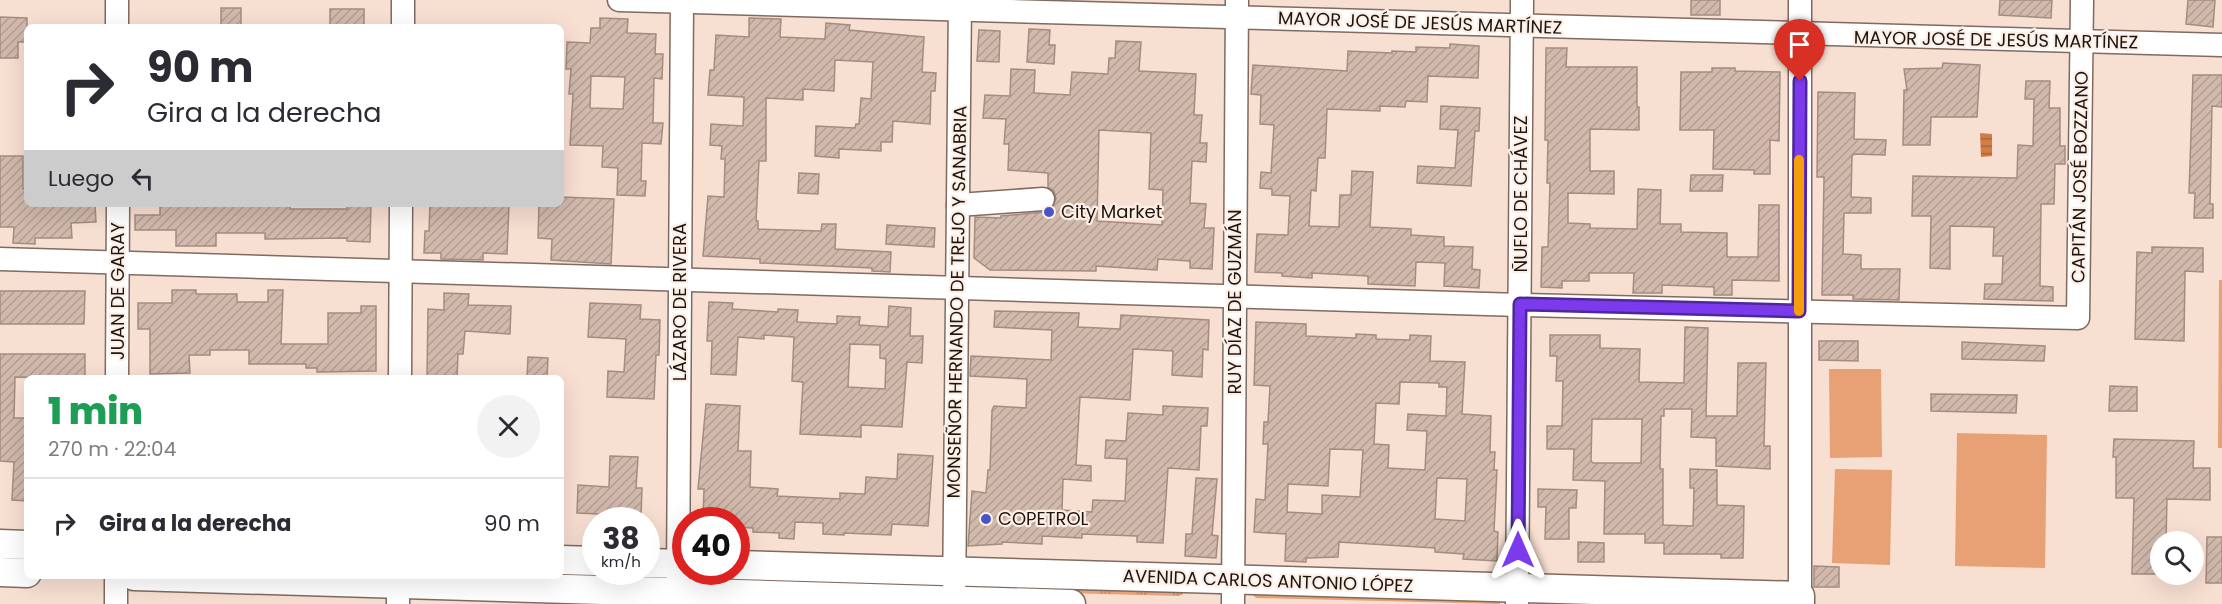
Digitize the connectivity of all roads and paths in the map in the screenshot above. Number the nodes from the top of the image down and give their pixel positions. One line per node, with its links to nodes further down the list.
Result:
1 (117, 0): 10 (street)
2 (403, 0): 11 (street)
3 (618, 0): 7 (street, MAYOR JOSÉ DE JESÚS MARTÍNEZ)
4 (1522, 0): 12 (street, ÑUFLO DE CHÁVEZ)
5 (1800, 0): 13 (street)
6 (2082, 0): 14 (street, CAPITÁN JOSÉ BOZZANO)
7 (682, 1): 8 (street, MAYOR JOSÉ DE JESÚS MARTÍNEZ); 23 (street, LÁZARO DE RIVERA)
8 (960, 5): 9 (street, MAYOR JOSÉ DE JESÚS MARTÍNEZ); 17 (street, MONSEÑOR HERNANDO DE TREJO Y SANABRIA)
9 (1237, 9): 12 (street, MAYOR JOSÉ DE JESÚS MARTÍNEZ); 25 (street, RUY DÍAZ DE GUZMÁN)
10 (117, 24)
11 (403, 24)
12 (1522, 25): 13 (street, MAYOR JOSÉ DE JESÚS MARTÍNEZ); 26 (street, ÑUFLO DE CHÁVEZ)
13 (1800, 35): 14 (street, MAYOR JOSÉ DE JESÚS MARTÍNEZ); 27 (street)
14 (2082, 42): 15 (street, MAYOR JOSÉ DE JESÚS MARTÍNEZ); 27 (street, CAPITÁN JOSÉ BOZZANO)
15 (2222, 45)
16 (1043, 199): 17 (street)
17 (958, 205): 24 (street, MONSEÑOR HERNANDO DE TREJO Y SANABRIA)
18 (118, 207): 21 (street, JUAN DE GARAY)
19 (402, 207): 22 (street)
20 (0, 259): 21 (street)
21 (118, 262): 22 (street); 28 (street, JUAN DE GARAY)
22 (401, 271): 23 (street); 29 (street)
23 (680, 279): 24 (street); 30 (street, LÁZARO DE RIVERA)
24 (957, 288): 25 (street); 37 (street, MONSEÑOR HERNANDO DE TREJO Y SANABRIA)
25 (1235, 296): 26 (street); 42 (street, RUY DÍAZ DE GUZMÁN)
26 (1520, 304): 27 (street); 43 (street, ÑUFLO DE CHÁVEZ)
27 (1799, 311): 45 (street)
28 (117, 375)
29 (400, 375)
30 (682, 507)
31 (0, 544): 32 (main road)
32 (24, 545)
33 (564, 560): 34 (main road)
34 (582, 561)
35 (750, 565): 37 (main road, AVENIDA CARLOS ANTONIO LÓPEZ)
36 (0, 572): 38 (main road)
37 (955, 572): 42 (main road, AVENIDA CARLOS ANTONIO LÓPEZ); 46 (street, MONSEÑOR HERNANDO DE TREJO Y SANABRIA)
38 (24, 573)
39 (116, 579): 47 (street)
40 (200, 579): 41 (main road)
41 (398, 588): 44 (main road)
42 (1233, 592): 43 (main road, AVENIDA CARLOS ANTONIO LÓPEZ)
43 (1517, 596): 45 (main road, AVENIDA CARLOS ANTONIO LÓPEZ)
44 (678, 598): 46 (main road)
45 (1800, 600)
46 (954, 602): 48 (main road)
47 (116, 604)
48 (1071, 604)

